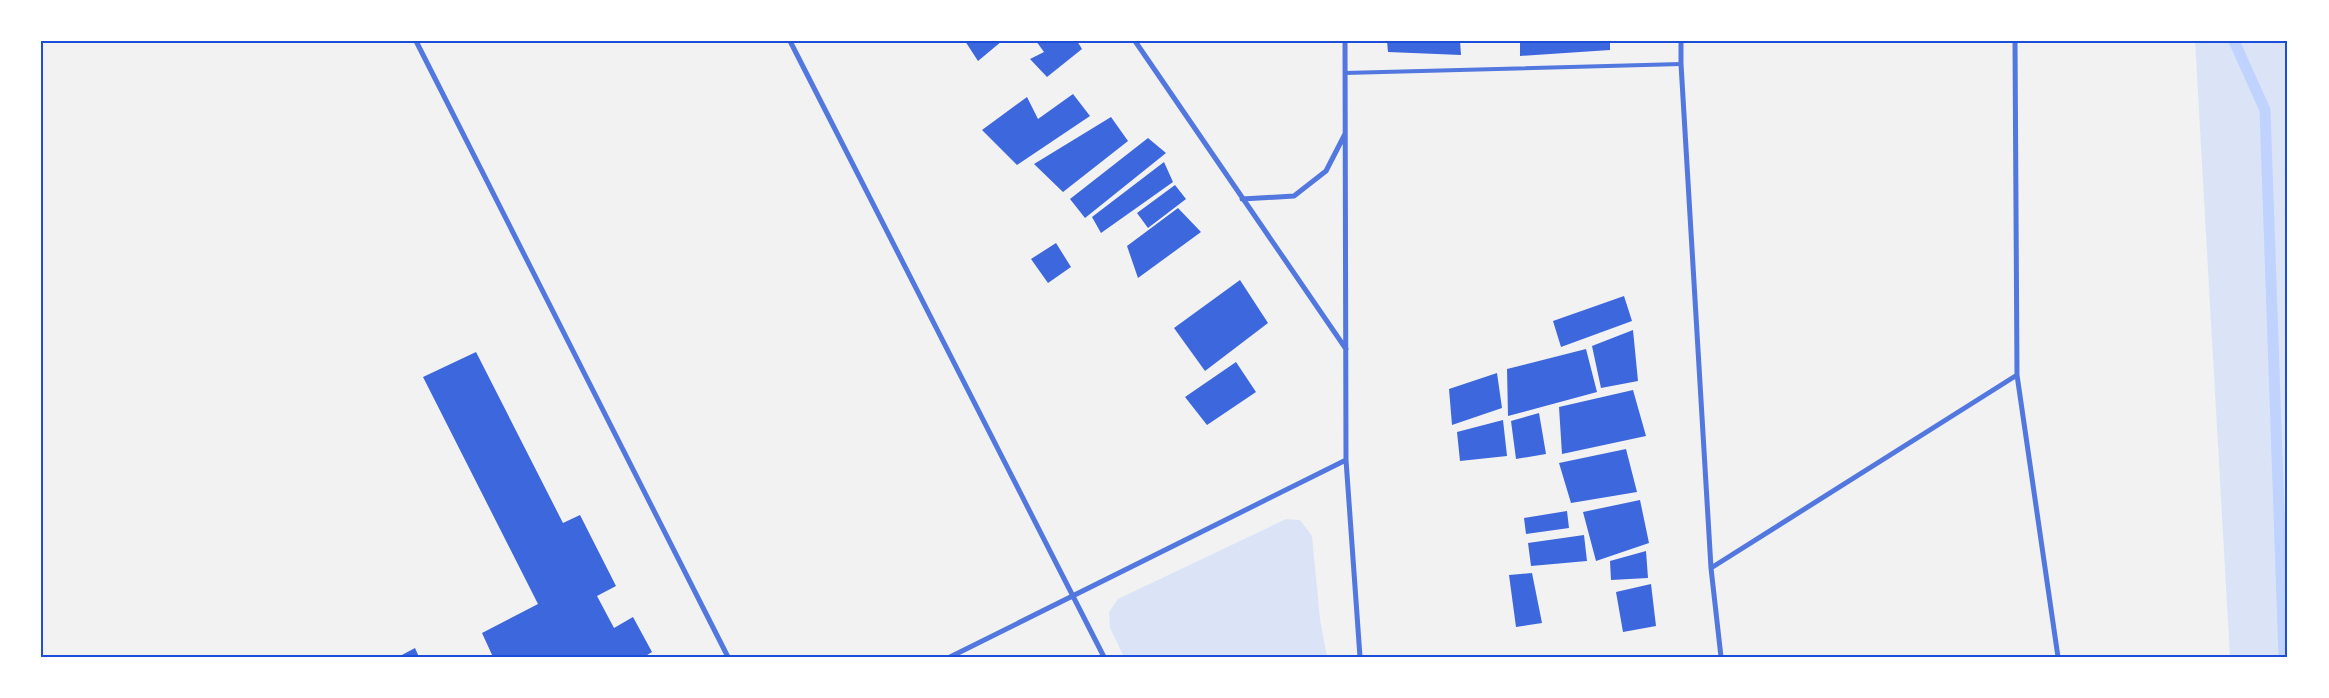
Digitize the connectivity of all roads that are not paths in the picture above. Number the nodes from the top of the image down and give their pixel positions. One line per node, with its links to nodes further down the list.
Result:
1 (416, 41): 16 (street)
2 (790, 41): 15 (street)
3 (1134, 41): 10 (street)
4 (1345, 41): 8 (street)
5 (1681, 41): 7 (street)
6 (2014, 41): 12 (street)
7 (1680, 64): 8 (lane); 14 (street)
8 (1345, 73): 9 (street)
9 (1345, 134): 10 (street); 11 (street)
10 (1242, 199): 11 (street)
11 (1346, 350): 13 (street)
12 (2017, 375): 14 (street); 21 (street)
13 (1346, 460): 15 (street); 19 (street)
14 (1711, 568): 20 (street)
15 (1072, 594): 17 (street); 18 (street)
16 (728, 657)
17 (950, 657)
18 (1104, 657)
19 (1360, 657)
20 (1721, 657)
21 (2058, 657)

